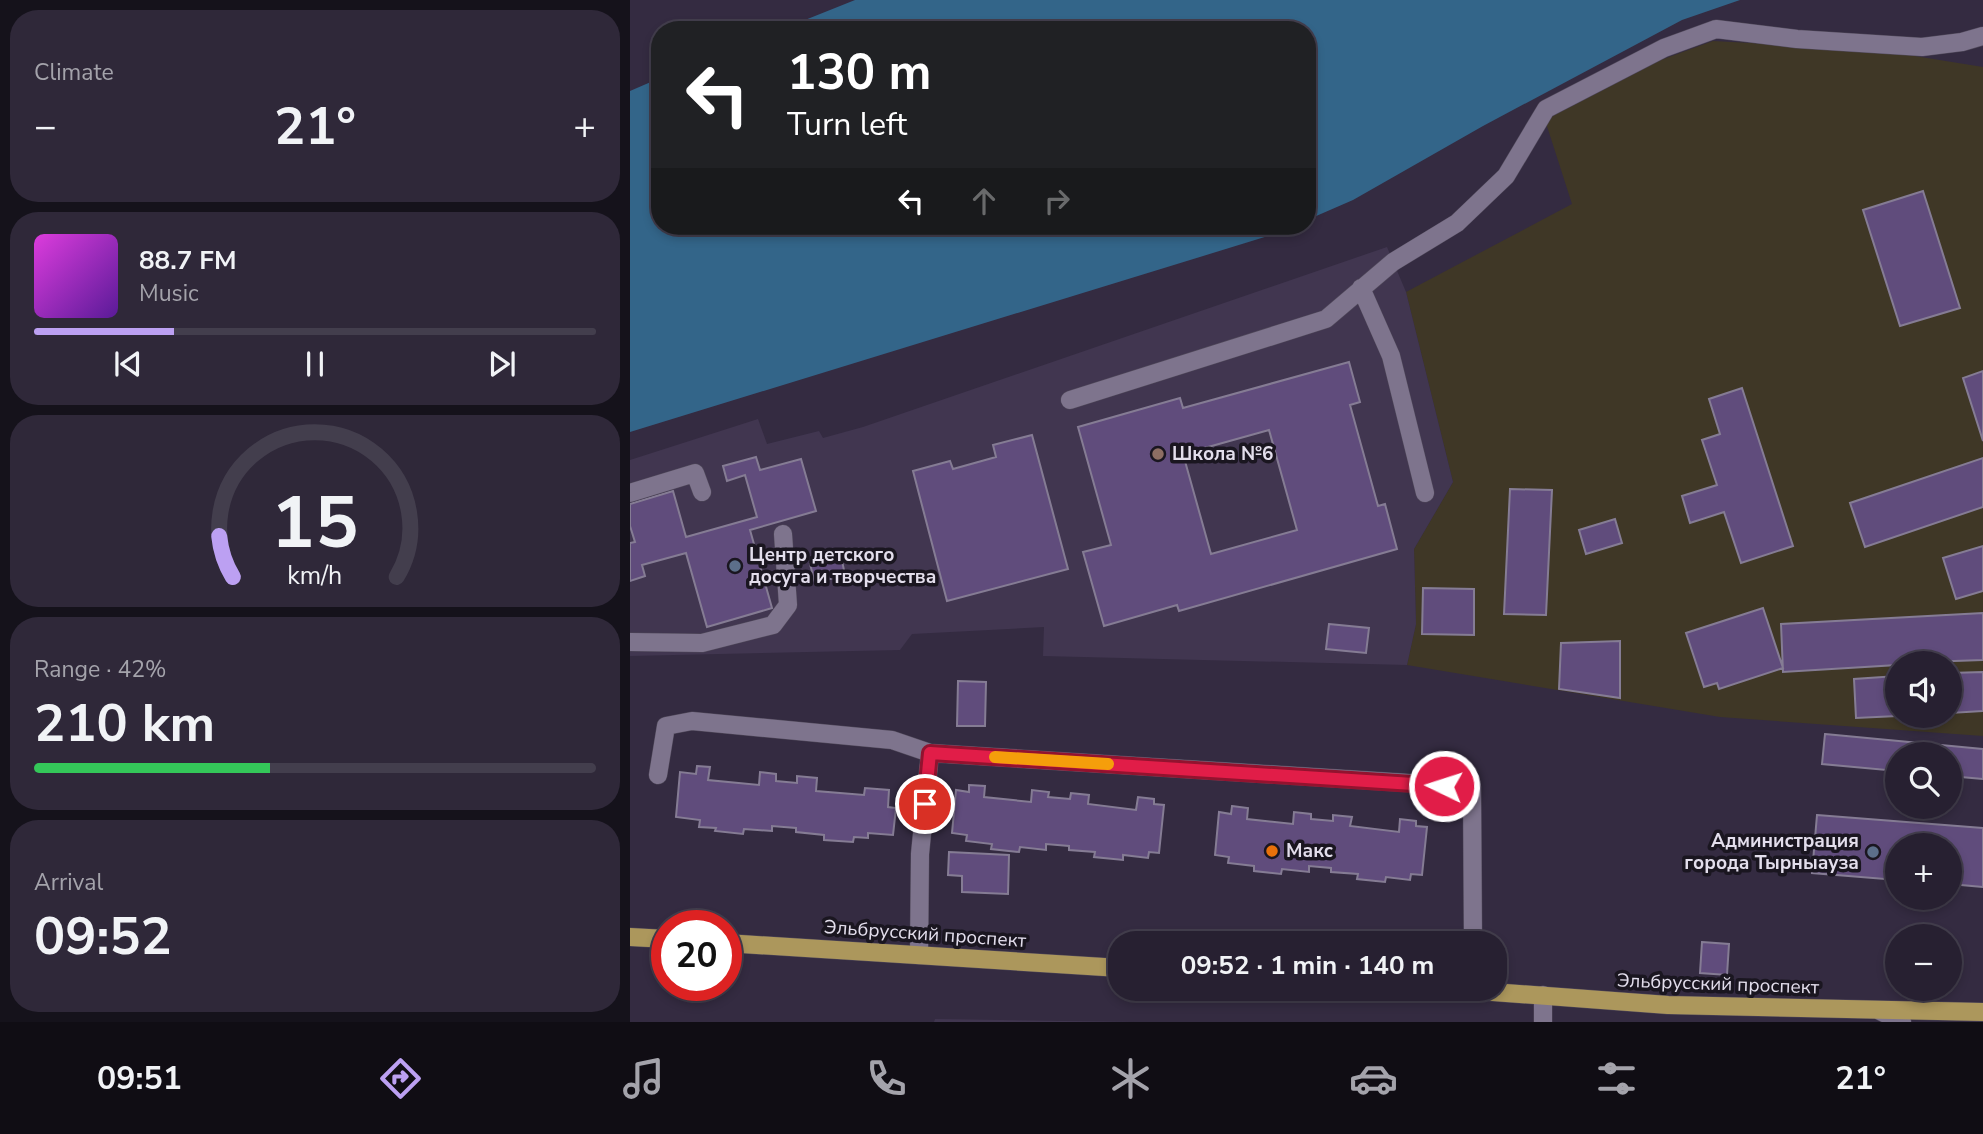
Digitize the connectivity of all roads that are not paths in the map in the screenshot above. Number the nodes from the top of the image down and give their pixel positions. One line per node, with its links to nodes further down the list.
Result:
1 (1983, 36): 2 (street)
2 (1361, 288): 3 (street); 6 (street)
3 (1070, 400)
4 (702, 492): 5 (street)
5 (630, 493)
6 (1425, 493)
7 (783, 534): 8 (street)
8 (630, 642)
9 (930, 753): 10 (street); 11 (street); 15 (street)
10 (658, 775)
11 (1473, 931)
12 (630, 937): 13 (main road)
13 (651, 938)
14 (742, 944): 15 (main road, Эльбрусский проспект)
15 (919, 955): 16 (main road, Эльбрусский проспект)
16 (1108, 967)
17 (1507, 992): 18 (main road, Эльбрусский проспект)
18 (1543, 995): 19 (main road, Эльбрусский проспект); 21 (street)
19 (1880, 1011): 20 (main road, Эльбрусский проспект); 22 (street)
20 (1983, 1012)
21 (1543, 1022)
22 (1902, 1022)

